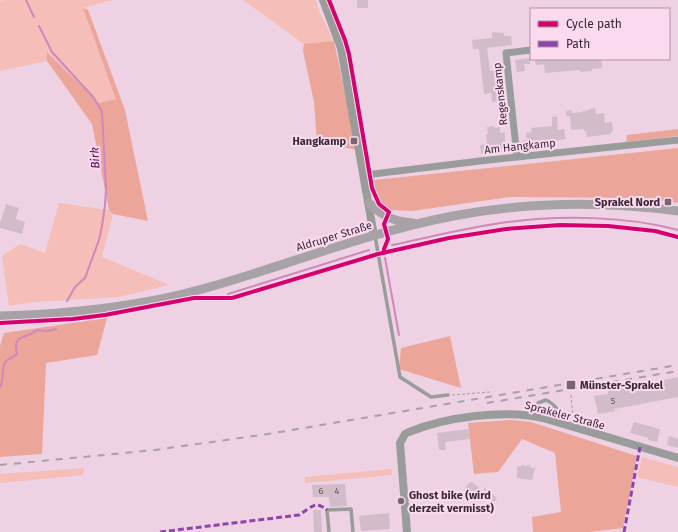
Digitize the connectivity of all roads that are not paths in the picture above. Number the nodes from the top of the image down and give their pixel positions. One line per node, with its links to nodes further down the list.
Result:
1 (323, 0): 5 (street)
2 (530, 50): 4 (street, Regenskamp)
3 (678, 140): 4 (street, Am Hangkamp)
4 (518, 157): 5 (street, Am Hangkamp)
5 (365, 175): 6 (street)
6 (369, 203): 8 (main road); 9 (street)
7 (678, 211): 8 (main road, Aldruper Straße)
8 (416, 223): 9 (main road, Aldruper Straße)
9 (374, 236): 10 (main road, Aldruper Straße); 11 (lane)
10 (0, 316)
11 (448, 395)
12 (532, 416): 13 (street, Sprakeler Straße); 13 (lane); 17 (street, Sprakeler Straße)
13 (570, 426): 14 (street, Sprakeler Straße)
14 (678, 458)
15 (329, 532): 16 (lane)
16 (353, 532)
17 (407, 532)

